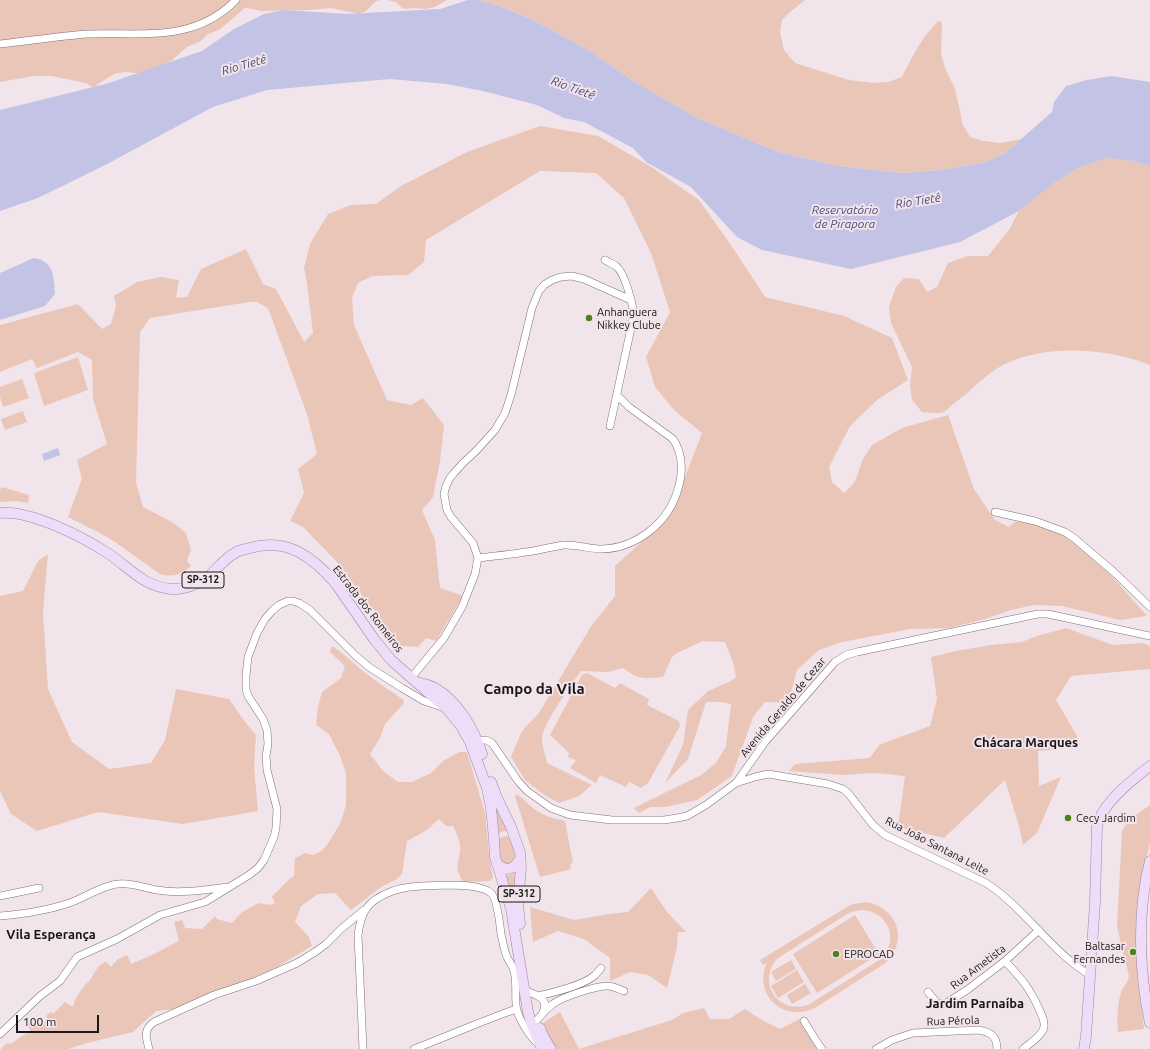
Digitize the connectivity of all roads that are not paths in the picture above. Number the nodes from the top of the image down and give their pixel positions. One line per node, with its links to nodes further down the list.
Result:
1 (236, 0): 2 (street)
2 (0, 44)
3 (605, 260): 4 (street)
4 (631, 300): 5 (street); 9 (street)
5 (617, 394): 6 (street); 9 (street)
6 (610, 426)
7 (995, 512): 10 (street)
8 (0, 513): 12 (main road, Estrada dos Romeiros / SP-312)
9 (478, 558): 12 (street)
10 (1150, 607)
11 (1150, 636): 17 (street, Avenida Geraldo de Cezar)
12 (413, 680): 13 (main road, Estrada dos Romeiros / SP-312); 14 (main road, Estrada dos Romeiros / SP-312)
13 (447, 709): 14 (street); 15 (main road, Estrada dos Romeiros / SP-312); 23 (street)
14 (461, 712): 15 (main road, Estrada dos Romeiros / SP-312)
15 (476, 747): 17 (street, Avenida Geraldo de Cezar); 18 (main road, Estrada dos Romeiros / SP-312); 19 (main road, Estrada dos Romeiros / SP-312)
16 (1150, 766): 32 (main road)
17 (736, 783): 28 (street, Rua João Santana Leite)
18 (514, 835): 19 (main road); 20 (main road, Estrada dos Romeiros / SP-312)
19 (494, 839): 22 (main road, Estrada dos Romeiros / SP-312)
20 (520, 859): 22 (main road); 35 (main road, Estrada dos Romeiros / SP-312)
21 (1150, 861): 39 (main road)
22 (497, 864): 30 (main road, Estrada dos Romeiros / SP-312)
23 (230, 887): 27 (street); 40 (street)
24 (39, 888): 25 (street)
25 (0, 896)
26 (364, 910): 30 (street); 42 (street); 43 (street)
27 (0, 916)
28 (1039, 930): 29 (street, Rua Ametista); 32 (street, Rua João Santana Leite)
29 (1005, 960): 34 (street, Rua Ametista); 48 (street)
30 (516, 966): 36 (street); 41 (main road, Estrada dos Romeiros / SP-312)
31 (601, 968): 35 (street)
32 (1090, 976): 49 (main road)
33 (624, 991): 37 (street)
34 (928, 992)
35 (534, 994): 37 (main road, Estrada dos Romeiros / SP-312)
36 (516, 1009): 41 (street); 44 (street)
37 (540, 1016): 41 (main road, Estrada dos Romeiros / SP-312)
38 (804, 1021): 45 (street)
39 (1150, 1023)
40 (0, 1034)
41 (545, 1048)
42 (149, 1049)
43 (363, 1049)
44 (414, 1049)
45 (822, 1049)
46 (876, 1049): 47 (street, Rua Pérola)
47 (997, 1049)
48 (1023, 1049)
49 (1084, 1049)

